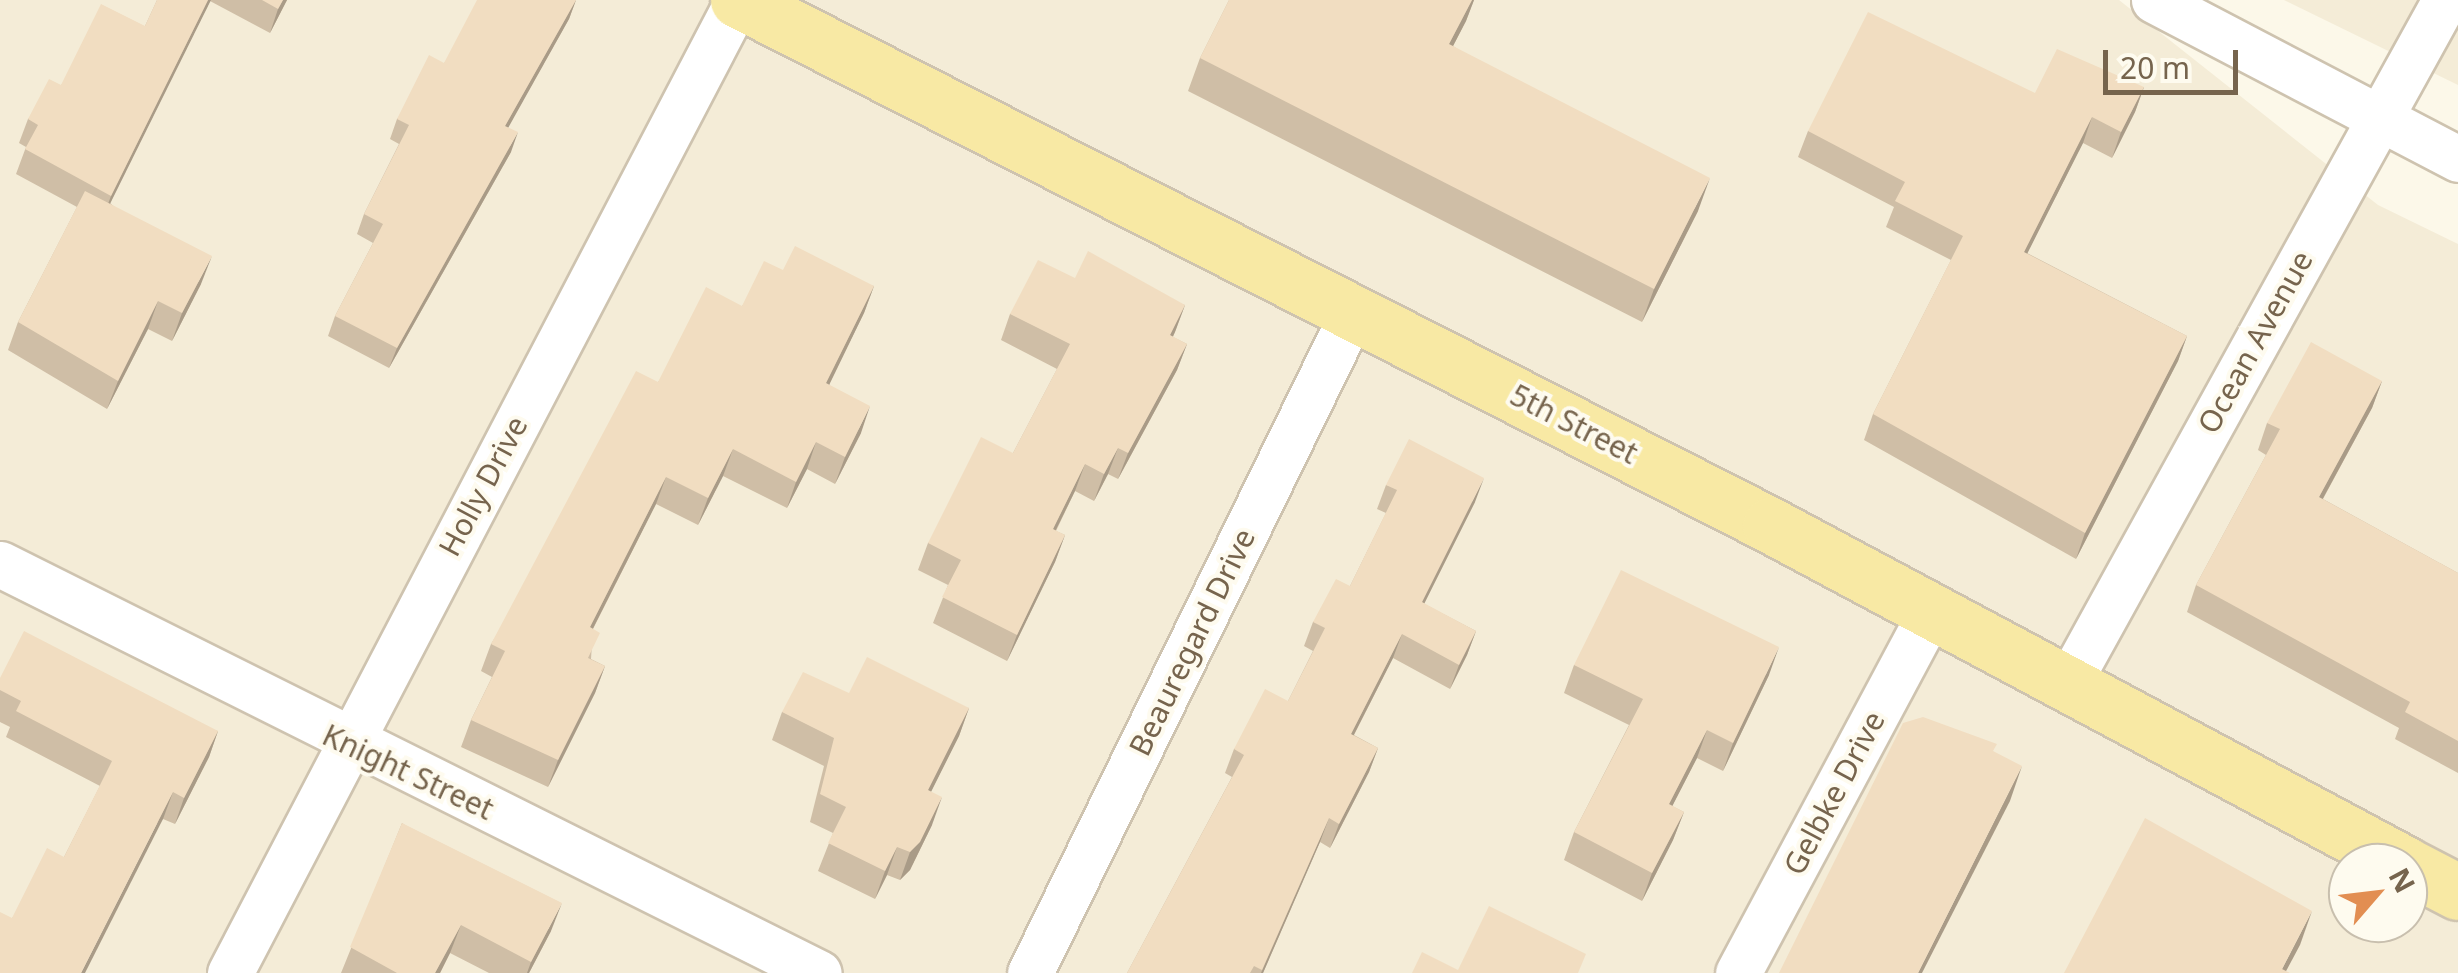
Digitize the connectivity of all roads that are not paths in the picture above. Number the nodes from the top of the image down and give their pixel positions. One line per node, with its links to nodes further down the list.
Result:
1 (738, 0): 6 (main road, 5th Street); 10 (street, Holly Drive)
2 (2154, 0): 4 (street)
3 (2445, 0): 4 (street, Ocean Avenue)
4 (2378, 118): 5 (street); 9 (street, Ocean Avenue)
5 (2458, 159)
6 (1354, 310): 8 (main road, 5th Street); 16 (street, Beauregard Drive)
7 (0, 564): 10 (street, Knight Street)
8 (1931, 612): 9 (main road, 5th Street); 17 (street, Gelbke Drive)
9 (2068, 685): 11 (main road, 5th Street)
10 (348, 745): 14 (street, Holly Drive); 15 (street, Knight Street)
11 (2365, 843)
12 (2428, 876): 13 (main road, 5th Street)
13 (2458, 892)
14 (230, 973)
15 (819, 973)
16 (1030, 973)
17 (1738, 973)

